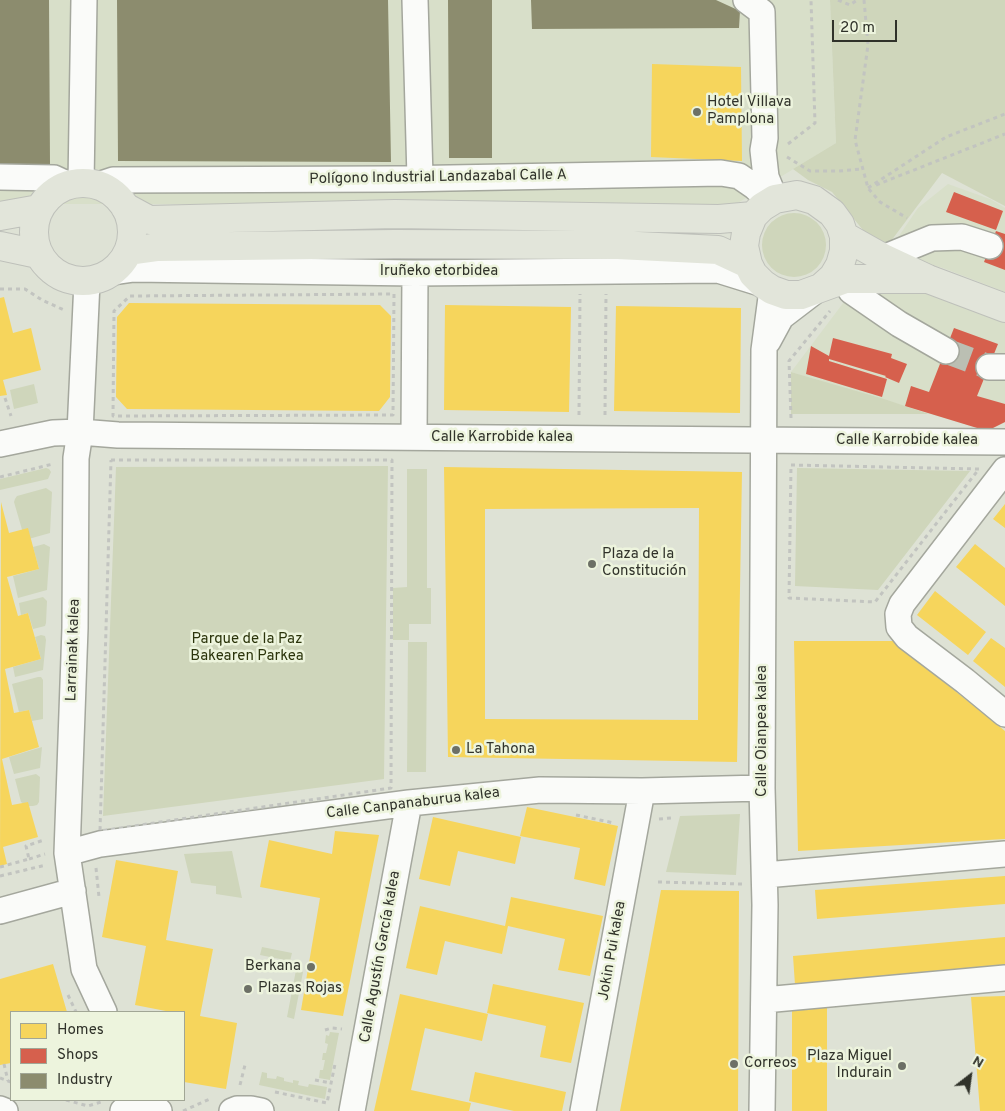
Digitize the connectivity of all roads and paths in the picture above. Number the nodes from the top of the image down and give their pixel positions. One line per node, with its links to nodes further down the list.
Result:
1 (84, 0): 16 (street)
2 (416, 0): 15 (street)
3 (746, 0): 18 (street)
4 (811, 0): 11 (path)
5 (838, 0): 6 (path)
6 (857, 0)
7 (864, 0): 13 (path)
8 (1005, 110): 9 (path)
9 (1003, 115): 17 (path)
10 (1005, 134): 17 (path)
11 (787, 145)
12 (784, 154): 13 (path)
13 (862, 169): 17 (path)
14 (0, 177): 16 (street, Polígono Industrial Landazabal Calle A)
15 (420, 178): 16 (street, Polígono Industrial Landazabal Calle A); 18 (street, Polígono Industrial Landazabal Calle A)
16 (83, 184): 19 (main road); 20 (main road)
17 (868, 188): 22 (path)
18 (766, 206): 19 (main road); 23 (main road); 31 (main road)
19 (125, 207): 29 (main road)
20 (39, 209): 21 (main road); 28 (main road)
21 (0, 216)
22 (907, 218)
23 (844, 236): 26 (main road); 35 (main road)
24 (0, 246): 28 (main road)
25 (990, 246): 26 (street)
26 (883, 258): 32 (main road)
27 (0, 260): 28 (street)
28 (42, 260): 33 (main road)
29 (121, 261): 30 (street, Iruñeko etorbidea); 31 (main road, Iruñeko etorbidea); 33 (main road)
30 (415, 273): 31 (street, Iruñeko etorbidea); 51 (street)
31 (761, 279): 35 (main road); 42 (street, Calle Oianpea kalea)
32 (928, 279): 35 (main road); 40 (main road)
33 (87, 282): 50 (street, Larrainak kalea)
34 (0, 289): 41 (path)
35 (828, 292): 42 (street); 43 (street); 49 (path)
36 (571, 293): 37 (path)
37 (580, 294): 38 (path); 47 (path)
38 (589, 294)
39 (598, 294): 48 (path)
40 (1005, 308)
41 (64, 310)
42 (764, 350): 52 (street, Calle Oianpea kalea)
43 (946, 350)
44 (0, 399): 45 (path)
45 (11, 416)
46 (113, 416): 46 (path)
47 (587, 417)
48 (605, 417)
49 (791, 419)
50 (80, 432): 51 (street, Calle Karrobide kalea); 54 (street, Calle Karrobide kalea); 69 (street, Larrainak kalea)
51 (414, 437): 52 (street, Calle Karrobide kalea)
52 (763, 439): 53 (street, Calle Karrobide kalea); 60 (street, Calle Oianpea kalea)
53 (1005, 442)
54 (0, 444)
55 (56, 463): 57 (path)
56 (1004, 471): 59 (street)
57 (0, 478)
58 (876, 602): 58 (path)
59 (1005, 714)
60 (762, 788): 61 (street, Calle Canpanaburua kalea); 72 (street, Calle Oianpea kalea)
61 (642, 791): 62 (street, Calle Canpanaburua kalea); 96 (street, Jokin Pui kalea)
62 (409, 803): 69 (street, Calle Canpanaburua kalea); 95 (street, Calle Agustín García kalea)
63 (671, 818): 64 (path)
64 (655, 819)
65 (100, 831): 65 (path)
66 (1005, 854): 72 (street)
67 (38, 856): 68 (path)
68 (29, 859): 69 (path); 70 (path)
69 (53, 862): 71 (path); 74 (street, Larrainak kalea)
70 (0, 866)
71 (0, 876)
72 (754, 879): 73 (path); 77 (street, Calle Oianpea kalea)
73 (658, 882)
74 (72, 891): 75 (street); 78 (street, Larrainak kalea)
75 (0, 911)
76 (1005, 978): 77 (street)
77 (764, 1000): 97 (street, Calle Oianpea kalea)
78 (104, 1011)
79 (342, 1029): 80 (path)
80 (325, 1030)
81 (4, 1064): 85 (path)
82 (245, 1065): 87 (path)
83 (0, 1078): 85 (path)
84 (315, 1080): 86 (path)
85 (10, 1081)
86 (331, 1083)
87 (249, 1087)
88 (102, 1101): 90 (path)
89 (265, 1101): 91 (path); 94 (street)
90 (79, 1102)
91 (327, 1103)
92 (0, 1109): 93 (street)
93 (5, 1111)
94 (232, 1111)
95 (352, 1111)
96 (583, 1111)
97 (762, 1111)

